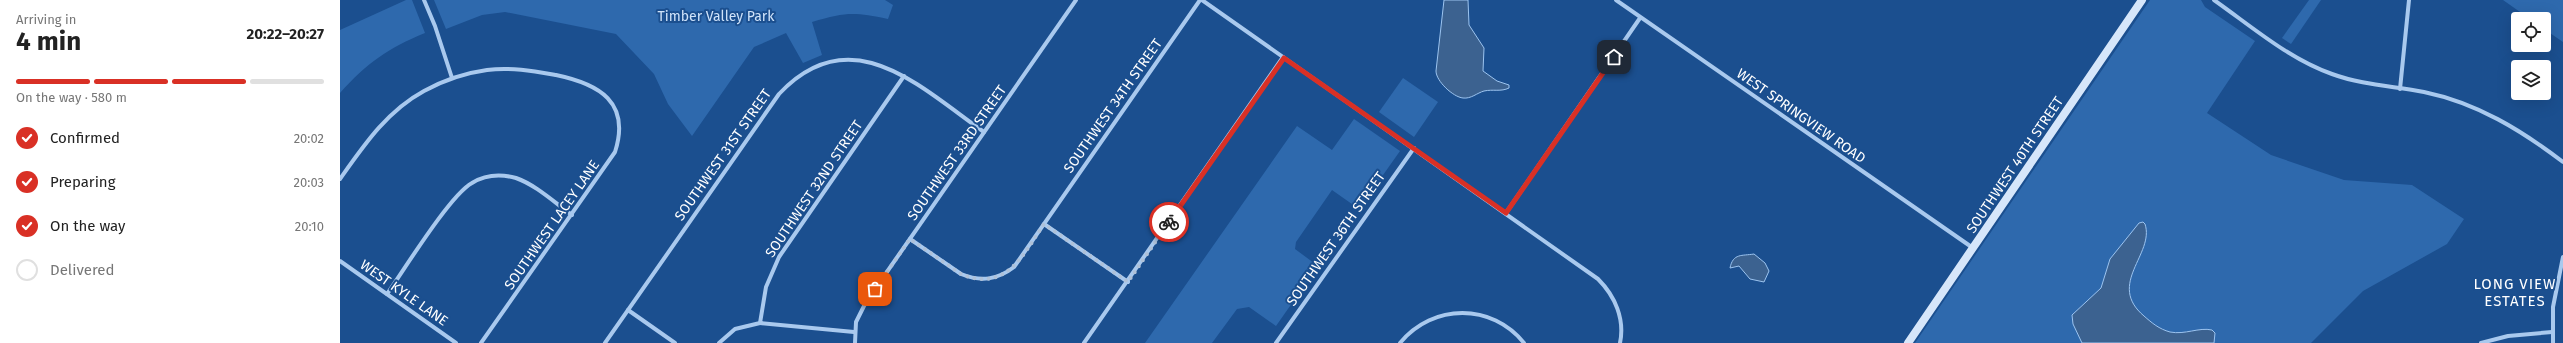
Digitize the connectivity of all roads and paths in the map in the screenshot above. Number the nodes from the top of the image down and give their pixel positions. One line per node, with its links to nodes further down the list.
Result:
1 (424, 0): 11 (street)
2 (1076, 0): 13 (street, SOUTHWEST 33RD STREET)
3 (1201, 0): 9 (street); 19 (street, SOUTHWEST 34TH STREET)
4 (1616, 0): 8 (street, WEST SPRINGVIEW ROAD)
5 (2142, 0): 21 (main road, SOUTHWEST 40TH STREET)
6 (2214, 0): 12 (street)
7 (2408, 0): 12 (street)
8 (1640, 18): 17 (street); 21 (street, WEST SPRINGVIEW ROAD)
9 (1284, 58): 14 (street); 24 (street)
10 (904, 76): 13 (street, SOUTHWEST 31ST STREET); 26 (street, SOUTHWEST 31ST STREET); 27 (street, SOUTHWEST 32ND STREET)
11 (452, 78): 16 (street); 18 (street, SOUTHWEST LACEY LANE)
12 (2400, 89): 15 (street)
13 (984, 132): 20 (street, SOUTHWEST 33RD STREET)
14 (1414, 148): 17 (street); 37 (street, SOUTHWEST 36TH STREET)
15 (2563, 162)
16 (340, 179)
17 (1506, 213): 40 (street)
18 (572, 215): 25 (street); 31 (street, SOUTHWEST LACEY LANE)
19 (1044, 224): 20 (street, SOUTHWEST 34TH STREET); 24 (street)
20 (910, 239): 28 (street, SOUTHWEST 33RD STREET)
21 (1974, 249): 41 (main road, SOUTHWEST 40TH STREET)
22 (2563, 257): 29 (street)
23 (340, 261): 25 (street, WEST KYLE LANE)
24 (1128, 282): 36 (street)
25 (387, 294): 30 (street, WEST KYLE LANE)
26 (628, 310): 32 (street, SOUTHWEST 31ST STREET); 33 (street)
27 (760, 323): 28 (street); 34 (street)
28 (854, 332): 35 (street, SOUTHWEST 33RD STREET)
29 (2552, 332): 42 (street); 43 (street)
30 (456, 343)
31 (482, 343)
32 (605, 343)
33 (675, 343)
34 (719, 343)
35 (855, 343)
36 (1084, 343)
37 (1276, 343)
38 (1400, 343): 39 (street)
39 (1524, 343)
40 (1620, 343)
41 (1908, 343)
42 (2481, 343)
43 (2553, 343)

